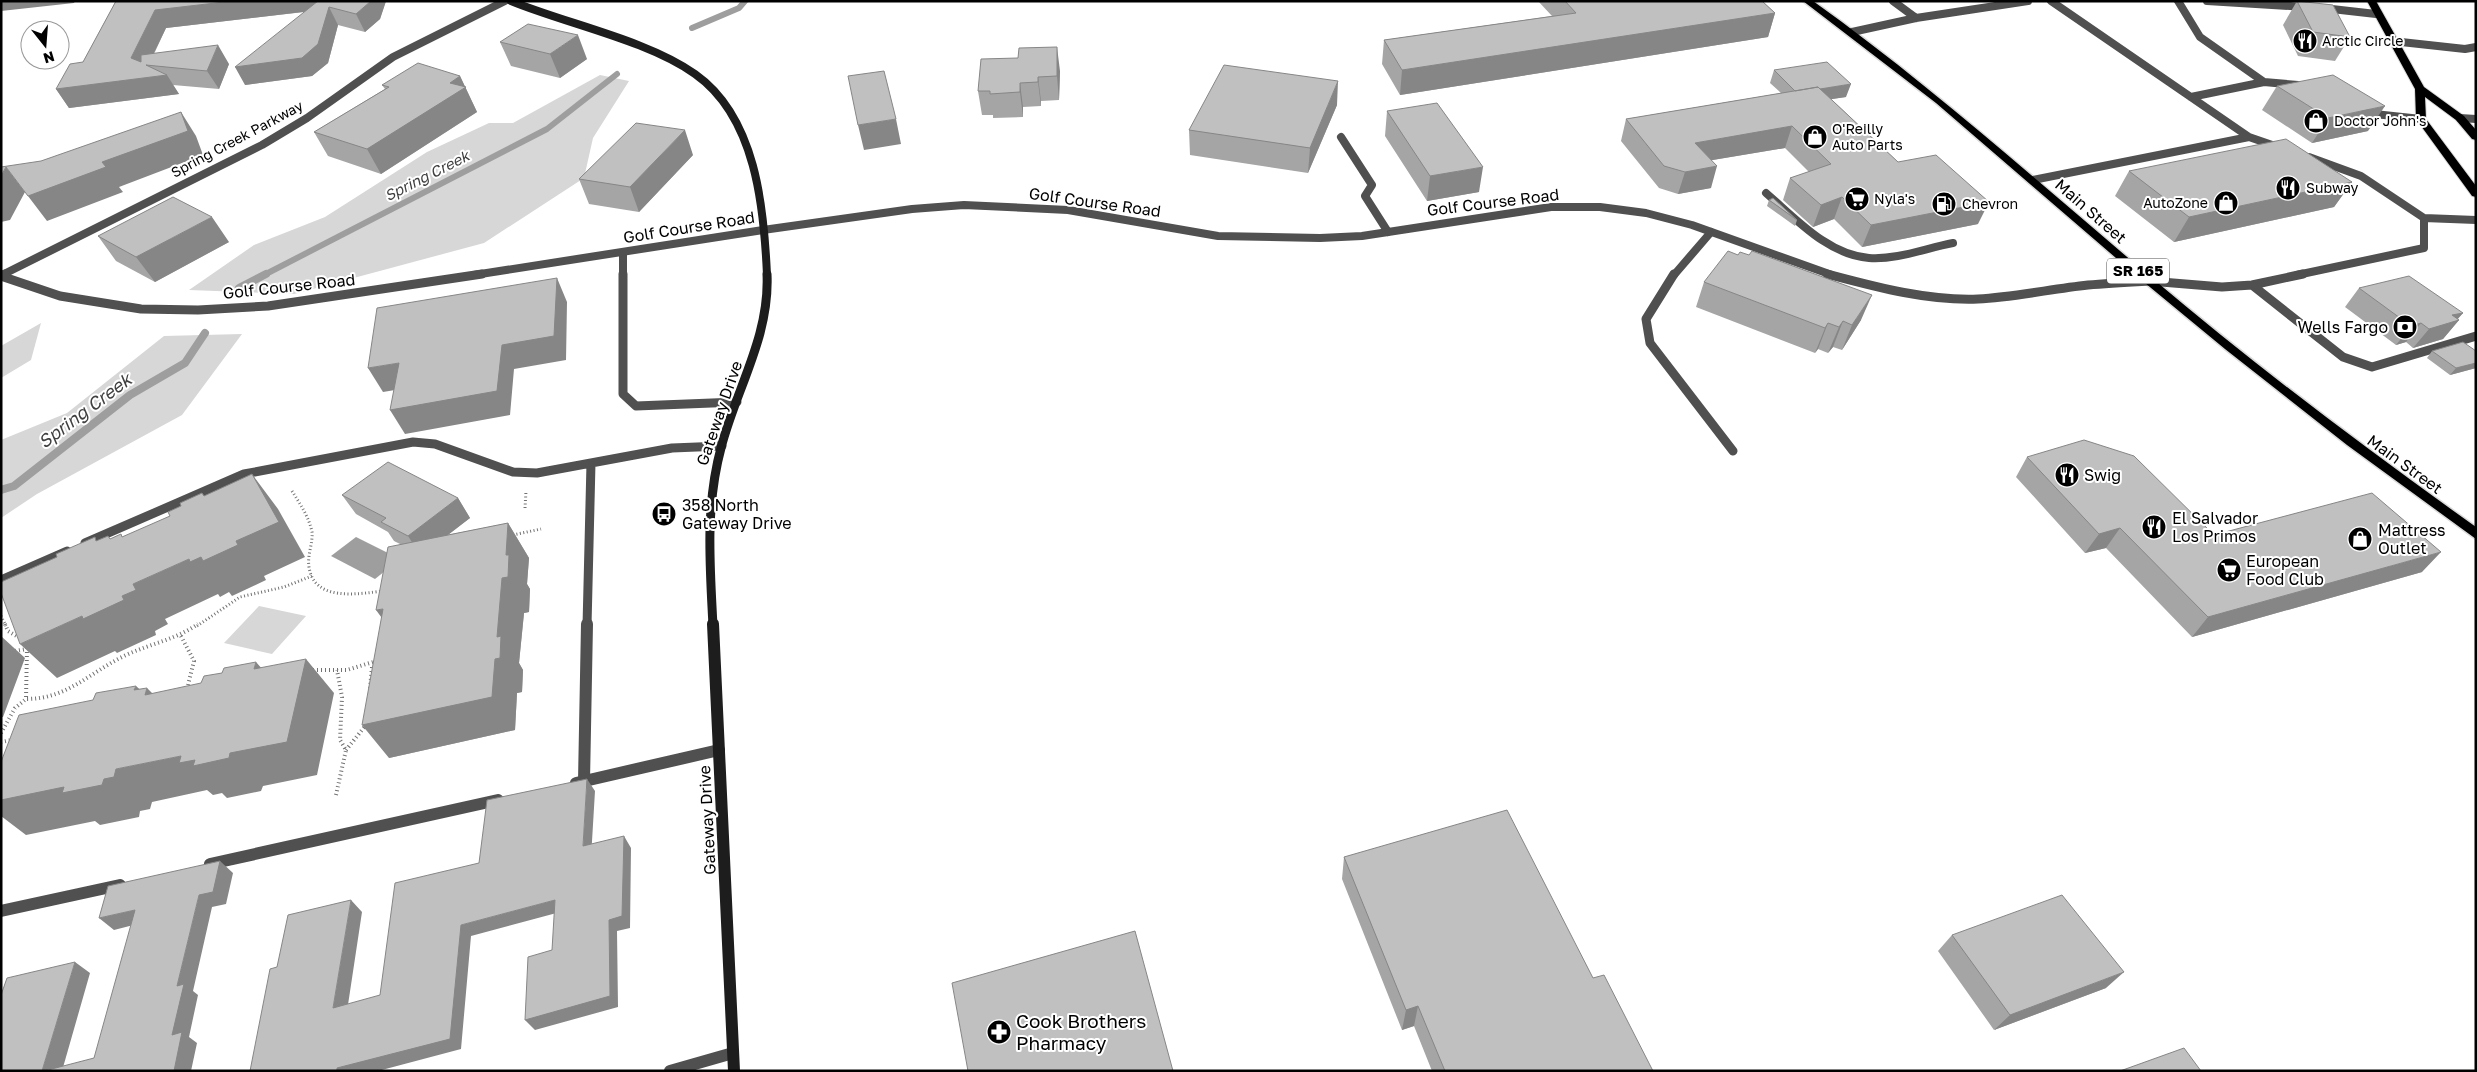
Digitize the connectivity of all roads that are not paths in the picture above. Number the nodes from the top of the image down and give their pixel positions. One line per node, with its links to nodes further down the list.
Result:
1 (505, 1): 39 (street, Spring Creek Parkway)
2 (511, 1): 34 (main road, Gateway Drive)
3 (1807, 1): 13 (main road, Main Street / SR 165)
4 (1893, 1): 12 (street)
5 (2028, 1): 12 (street)
6 (2051, 1): 19 (street)
7 (2178, 1): 16 (street)
8 (2207, 1): 10 (street)
9 (2371, 1): 11 (highway)
10 (2234, 2): 11 (street)
11 (2376, 14): 14 (highway)
12 (1916, 18): 13 (street)
13 (1852, 32): 29 (main road, Main Street / SR 165)
14 (2392, 41): 15 (street); 18 (highway)
15 (2476, 47)
16 (2264, 82): 17 (street); 19 (street)
17 (2303, 86)
18 (2420, 89): 21 (highway); 22 (highway)
19 (2191, 98): 26 (street)
20 (2360, 110): 22 (street)
21 (2460, 118): 23 (street); 24 (highway)
22 (2421, 119): 31 (highway)
23 (2476, 120)
24 (2476, 136)
25 (1340, 137): 35 (street)
26 (2249, 137): 27 (street); 29 (street)
27 (2283, 148)
28 (2300, 154): 32 (street)
29 (2033, 180): 40 (main road, Main Street / SR 165)
30 (1766, 194): 37 (street)
31 (2476, 194)
32 (2424, 218): 33 (street); 41 (street, Golf Course Road)
33 (2476, 220)
34 (763, 230): 35 (street, Golf Course Road); 38 (street, Golf Course Road); 43 (main road, Gateway Drive)
35 (1388, 232): 36 (street, Golf Course Road)
36 (1712, 232): 40 (street, Golf Course Road); 45 (street)
37 (1953, 243)
38 (624, 253): 39 (street, Golf Course Road); 43 (street)
39 (2, 276)
40 (2148, 280): 41 (street, Golf Course Road); 47 (main road, Main Street / SR 165)
41 (2252, 285): 42 (street)
42 (2476, 336)
43 (737, 402): 44 (main road, Gateway Drive)
44 (722, 446): 46 (street); 49 (main road, Gateway Drive)
45 (1733, 451)
46 (591, 463): 48 (street); 50 (street)
47 (2476, 534)
48 (1, 580)
49 (719, 750): 50 (street); 56 (main road, Gateway Drive)
50 (584, 781): 51 (street)
51 (565, 785)
52 (506, 798): 53 (street)
53 (196, 868)
54 (128, 883): 55 (street)
55 (1, 911)
56 (733, 1054): 57 (street); 58 (main road, Gateway Drive)
57 (670, 1071)
58 (734, 1071)

